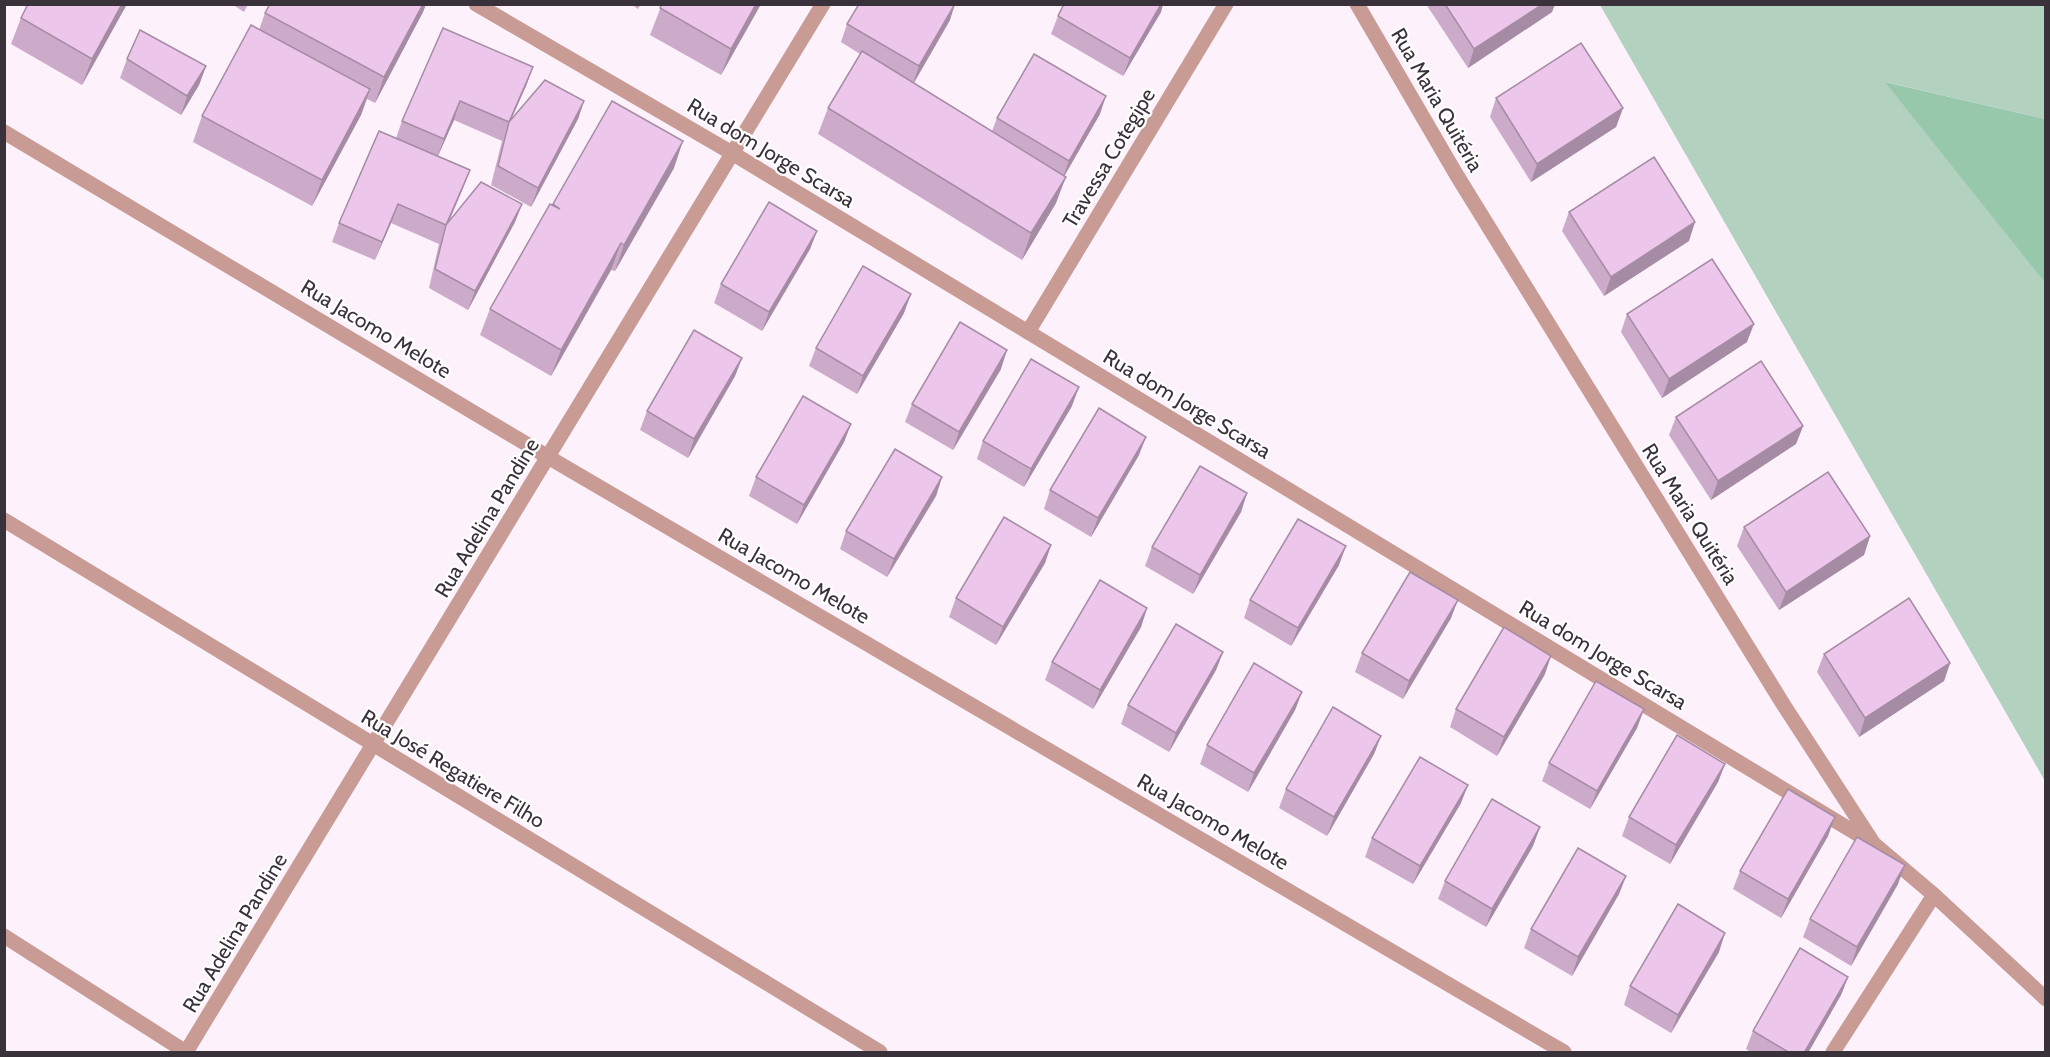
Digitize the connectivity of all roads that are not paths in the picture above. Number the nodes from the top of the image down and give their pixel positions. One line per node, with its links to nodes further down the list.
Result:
1 (476, 4): 6 (street, Rua dom Jorge Scarsa)
2 (823, 4): 6 (street, Rua Adelina Pandine)
3 (1226, 4): 7 (street, Travessa Cotegipe)
4 (1357, 4): 11 (street, Rua Maria Quitéria)
5 (4, 132): 8 (street, Rua Jacomo Melote)
6 (732, 153): 7 (street, Rua dom Jorge Scarsa); 8 (street, Rua Adelina Pandine)
7 (1028, 332): 11 (street, Rua dom Jorge Scarsa)
8 (548, 457): 10 (street, Rua Adelina Pandine); 17 (street, Rua Jacomo Melote)
9 (4, 520): 10 (street, Rua José Regatiere Filho)
10 (374, 745): 15 (street, Rua Adelina Pandine); 16 (street, Rua José Regatiere Filho)
11 (1874, 844): 12 (street, Rua Maria Quitéria)
12 (1934, 895): 14 (street, Rua Maria Quitéria); 18 (street)
13 (4, 936): 15 (street)
14 (2046, 999)
15 (186, 1053)
16 (880, 1053)
17 (1564, 1053)
18 (1833, 1053)

